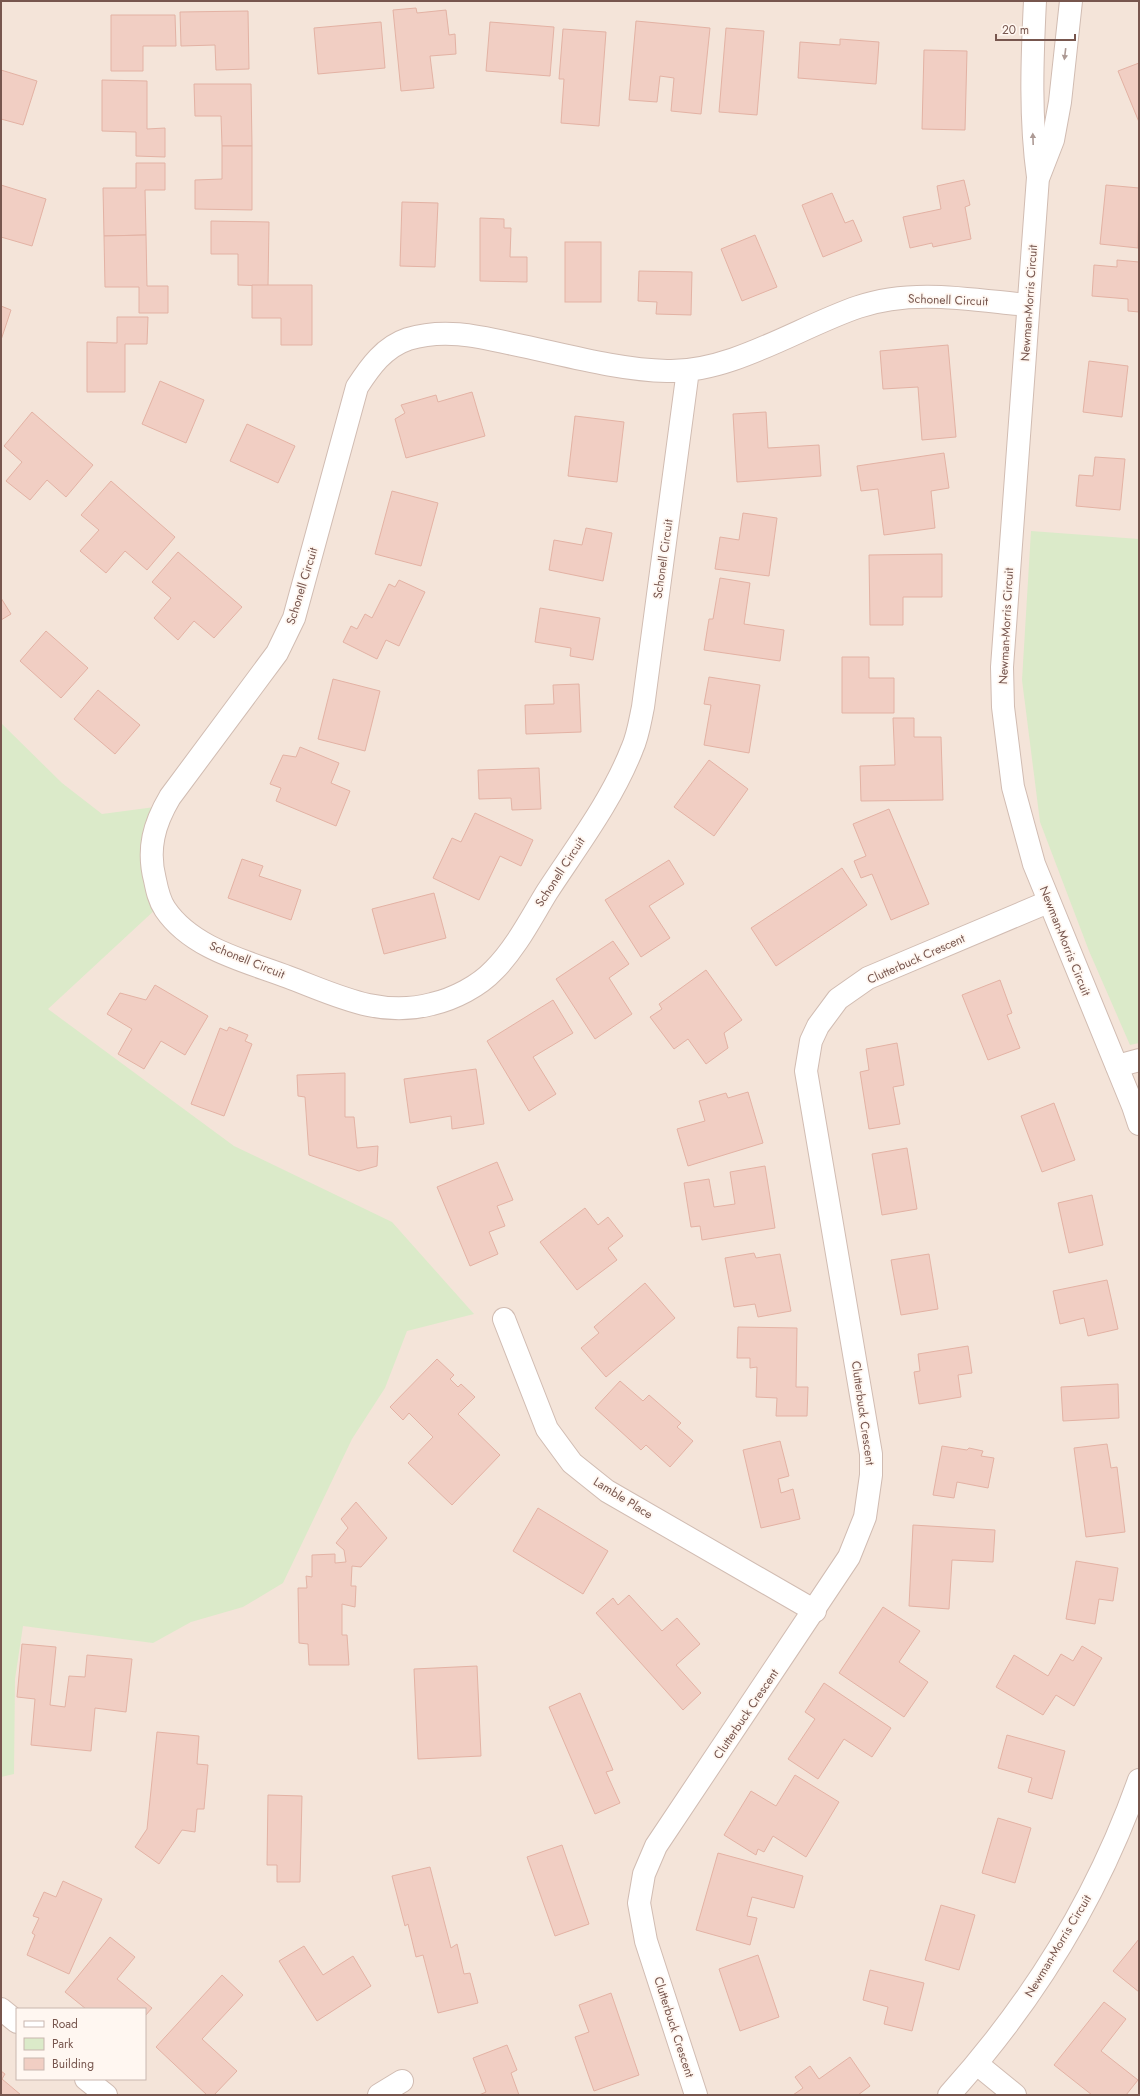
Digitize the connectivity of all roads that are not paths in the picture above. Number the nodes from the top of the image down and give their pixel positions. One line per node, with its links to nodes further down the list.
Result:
1 (1035, 1): 3 (street, Newman-Morris Circuit, one-way to 1)
2 (1071, 1): 3 (street, Newman-Morris Circuit, one-way to 3)
3 (1038, 177): 4 (street, Newman-Morris Circuit)
4 (1028, 305): 5 (street, Schonell Circuit); 6 (street, Newman-Morris Circuit)
5 (688, 370): 5 (street, Schonell Circuit)
6 (1048, 902): 8 (street, Newman-Morris Circuit); 11 (street, Clutterbuck Crescent)
7 (1139, 1060): 8 (street)
8 (1117, 1066): 9 (street, Newman-Morris Circuit)
9 (1139, 1124)
10 (504, 1319): 11 (street, Lamble Place)
11 (815, 1611): 20 (street, Clutterbuck Crescent)
12 (1139, 1780): 15 (street, Newman-Morris Circuit)
13 (1, 2009): 14 (street)
14 (16, 2021)
15 (977, 2064): 21 (street, Newman-Morris Circuit); 22 (street)
16 (87, 2080): 18 (street)
17 (402, 2081): 19 (street)
18 (106, 2095)
19 (379, 2095)
20 (696, 2095)
21 (950, 2095)
22 (1015, 2095)

